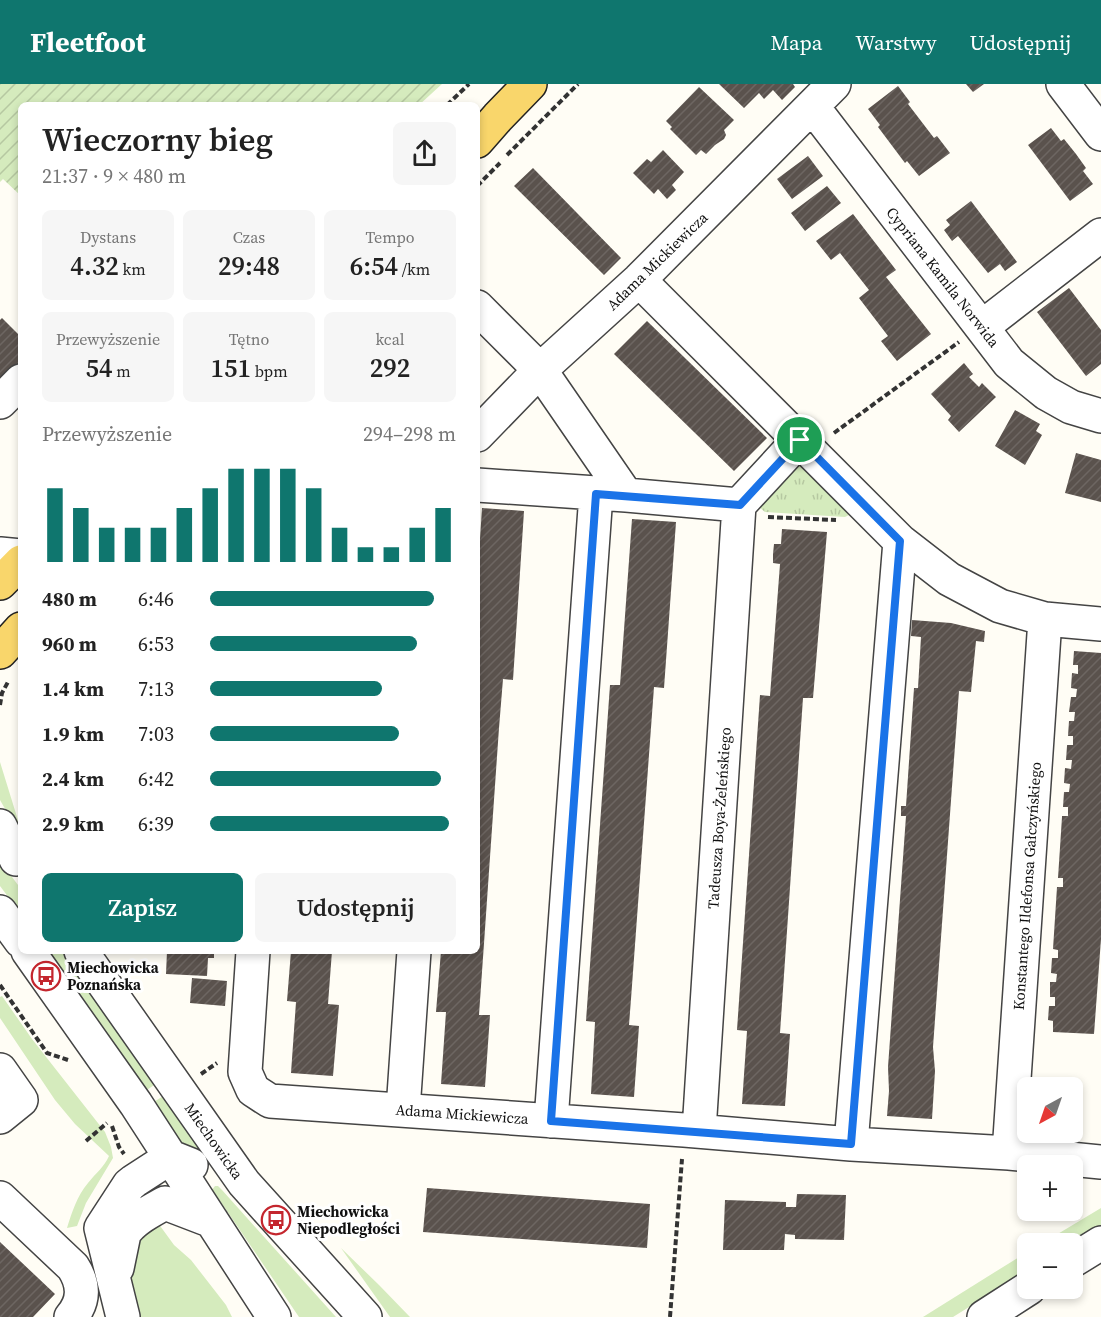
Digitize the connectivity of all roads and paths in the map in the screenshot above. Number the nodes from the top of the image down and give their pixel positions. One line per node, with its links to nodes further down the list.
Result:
1 (469, 84): 6 (path)
2 (530, 84): 7 (main road)
3 (578, 84): 9 (path)
4 (1063, 84): 8 (street)
5 (823, 95): 11 (street, Adama Mickiewicza); 13 (street, Cypriana Kamila Norwida)
6 (450, 102)
7 (487, 125)
8 (1101, 134)
9 (480, 183)
10 (1101, 235): 13 (street)
11 (639, 280): 14 (street, Adama Mickiewicza); 19 (street)
12 (480, 310): 14 (street)
13 (982, 327): 17 (street, Cypriana Kamila Norwida); 19 (path)
14 (540, 370): 18 (street, Adama Mickiewicza); 21 (street)
15 (18, 384): 16 (street)
16 (0, 402)
17 (1101, 416)
18 (480, 432)
19 (805, 446): 22 (street); 23 (street)
20 (480, 485): 21 (street)
21 (611, 494): 22 (street); 43 (street)
22 (740, 505): 23 (path); 45 (street, Tadeusza Boya-Żeleńskiego)
23 (889, 530): 28 (street); 47 (street)
24 (0, 554): 25 (street)
25 (18, 556)
26 (18, 565): 27 (main road)
27 (0, 584)
28 (1045, 619): 29 (street); 48 (street, Konstantego Ildefonsa Gałczyńskiego)
29 (1101, 624)
30 (7, 652): 31 (path)
31 (0, 705)
32 (0, 826): 33 (street)
33 (12, 855)
34 (0, 912): 35 (street)
35 (18, 937)
36 (30, 954): 49 (street)
37 (83, 954): 51 (street, Miechowicka)
38 (253, 954): 41 (street, Adama Mickiewicza)
39 (414, 954): 41 (street)
40 (0, 1070): 42 (street)
41 (403, 1110): 43 (street, Adama Mickiewicza)
42 (0, 1117)
43 (551, 1121): 45 (street, Adama Mickiewicza)
44 (107, 1123): 46 (path)
45 (692, 1131): 47 (street, Adama Mickiewicza); 64 (path)
46 (86, 1141)
47 (851, 1144): 48 (street, Adama Mickiewicza)
48 (1009, 1153): 50 (street, Adama Mickiewicza)
49 (171, 1157): 51 (street); 53 (street); 54 (street)
50 (1101, 1162)
51 (244, 1183): 63 (street, Miechowicka)
52 (0, 1198): 55 (street)
53 (212, 1221): 58 (street); 62 (street)
54 (101, 1228): 55 (street); 58 (street)
55 (44, 1239): 60 (street)
56 (1101, 1244): 57 (street)
57 (1083, 1255)
58 (114, 1284): 61 (street)
59 (1017, 1296): 65 (street)
60 (71, 1317)
61 (123, 1317)
62 (274, 1317)
63 (365, 1317)
64 (670, 1317)
65 (984, 1317)

